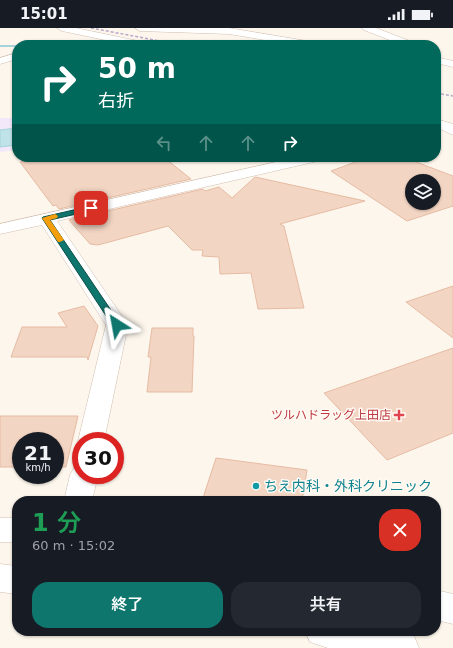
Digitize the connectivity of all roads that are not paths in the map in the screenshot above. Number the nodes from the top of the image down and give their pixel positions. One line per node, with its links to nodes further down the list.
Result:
1 (62, 28): 6 (street)
2 (140, 28): 9 (street)
3 (271, 28): 10 (street)
4 (367, 28): 11 (street)
5 (114, 30): 6 (street)
6 (98, 36): 7 (street); 8 (street)
7 (80, 40)
8 (118, 40)
9 (282, 40)
10 (300, 40)
11 (398, 40)
12 (12, 57): 13 (street)
13 (0, 60)
14 (441, 61): 15 (street)
15 (453, 64)
16 (296, 162): 17 (street)
17 (46, 218): 18 (street); 19 (street)
18 (0, 229)
19 (94, 432)
20 (82, 484): 21 (street)
21 (79, 496)
22 (0, 530): 23 (street)
23 (12, 530)
24 (0, 578): 25 (street)
25 (12, 579)
26 (441, 606): 27 (street)
27 (453, 609)
28 (346, 636): 29 (street)
29 (402, 648)

